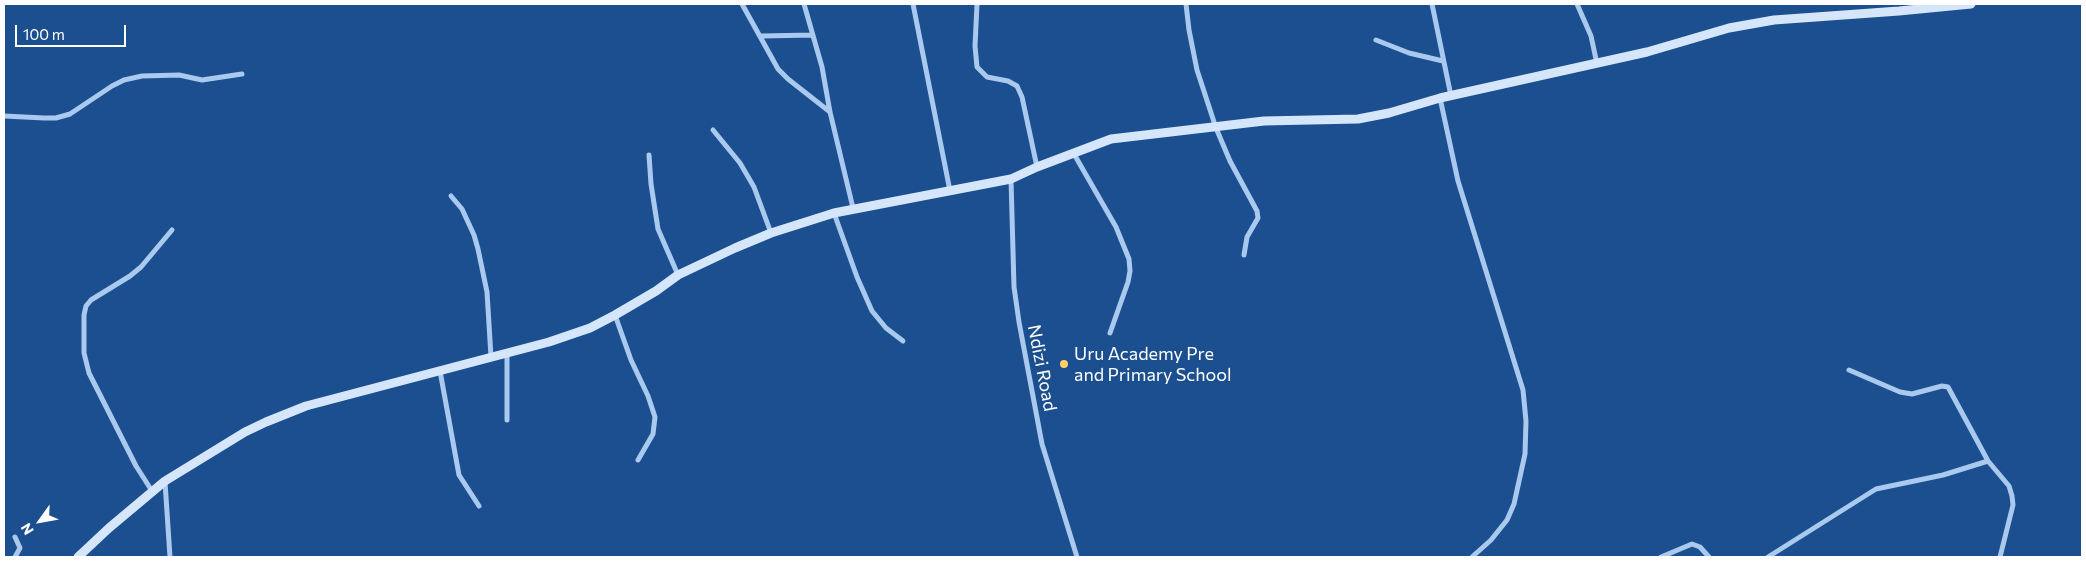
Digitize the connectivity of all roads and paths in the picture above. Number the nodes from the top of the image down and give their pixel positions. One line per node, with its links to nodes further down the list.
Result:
1 (742, 4): 10 (street)
2 (804, 4): 9 (street)
3 (913, 4): 25 (street)
4 (978, 4): 23 (street)
5 (1186, 4): 19 (street)
6 (1432, 4): 12 (street)
7 (1577, 4): 13 (street)
8 (1971, 4): 13 (street)
9 (813, 35): 10 (street); 17 (street)
10 (761, 36): 17 (street)
11 (1376, 40): 12 (street)
12 (1443, 62): 15 (street)
13 (1598, 64): 15 (street)
14 (242, 74): 18 (street)
15 (1451, 96): 16 (street)
16 (1440, 98): 19 (street); 51 (street)
17 (830, 112): 27 (street)
18 (4, 116)
19 (1216, 128): 21 (street); 31 (street)
20 (713, 130): 30 (street)
21 (1074, 154): 23 (street); 34 (street)
22 (649, 155): 32 (street)
23 (1036, 167): 24 (street)
24 (1010, 179): 25 (street); 50 (street, Ndizi Road)
25 (950, 191): 27 (street)
26 (451, 196): 37 (street)
27 (853, 208): 28 (street)
28 (834, 213): 30 (street); 35 (street)
29 (172, 230): 44 (street)
30 (771, 233): 32 (street)
31 (1244, 255)
32 (678, 275): 33 (street)
33 (615, 315): 36 (street); 41 (street)
34 (1110, 333)
35 (904, 341)
36 (507, 352): 37 (street); 40 (street)
37 (491, 357): 39 (street)
38 (1849, 370): 42 (street)
39 (440, 371): 43 (street); 45 (street)
40 (507, 420)
41 (638, 460)
42 (1988, 461): 54 (street); 55 (street)
43 (165, 481): 44 (street); 49 (street)
44 (152, 491): 48 (street)
45 (478, 506)
46 (15, 536): 47 (street)
47 (15, 557)
48 (78, 557)
49 (170, 557)
50 (1078, 557)
51 (1472, 557)
52 (1661, 557): 53 (street)
53 (1709, 557)
54 (1768, 557)
55 (2000, 557)

